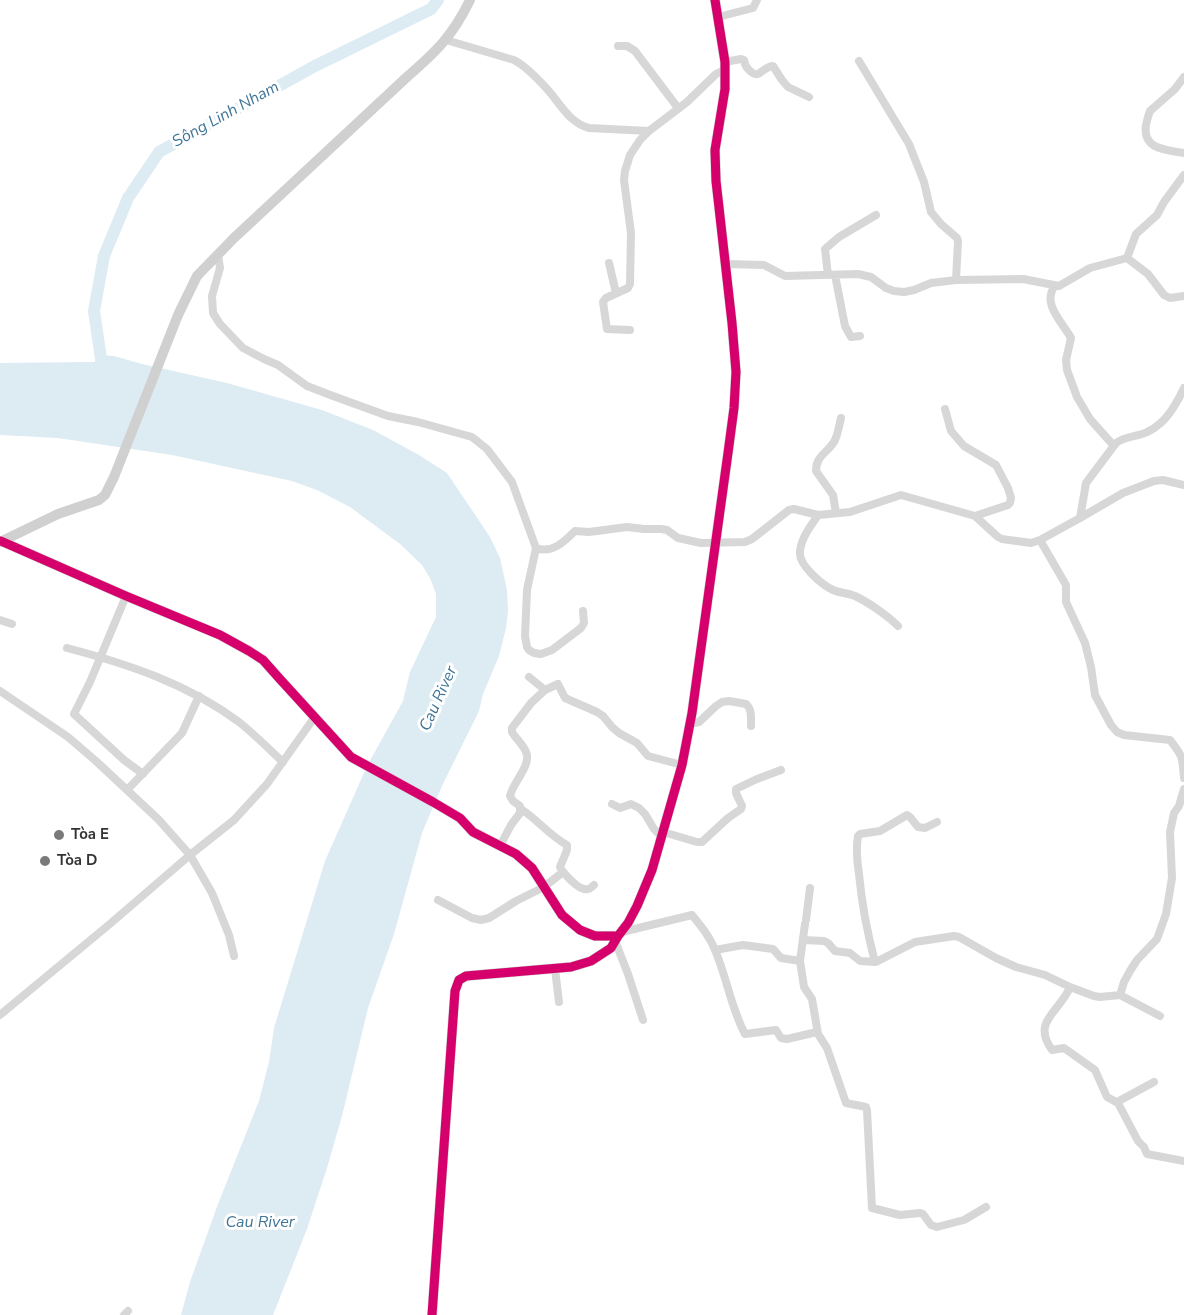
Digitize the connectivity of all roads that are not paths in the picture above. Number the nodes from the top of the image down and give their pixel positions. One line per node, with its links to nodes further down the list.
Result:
1 (470, 0): 5 (street)
2 (715, 0): 4 (street)
3 (757, 0): 4 (street)
4 (718, 17): 8 (street)
5 (446, 40): 12 (street); 16 (street)
6 (618, 46): 11 (street)
7 (860, 61): 21 (street)
8 (724, 66): 10 (street); 11 (street); 19 (street)
9 (1184, 76): 13 (street)
10 (809, 97)
11 (678, 108): 12 (street)
12 (649, 131): 23 (street)
13 (1184, 153)
14 (1184, 175): 17 (street)
15 (876, 215): 20 (street)
16 (218, 254): 37 (street); 39 (street)
17 (1127, 258): 22 (street); 24 (street)
18 (609, 263): 23 (street)
19 (725, 264): 20 (street); 38 (street)
20 (832, 275): 21 (street); 26 (street)
21 (956, 280): 22 (street)
22 (1055, 286): 30 (street)
23 (616, 293): 25 (street)
24 (1184, 296)
25 (630, 330)
26 (860, 336)
27 (1184, 388): 30 (street)
28 (945, 410): 34 (street)
29 (841, 418): 32 (street)
30 (1114, 446): 35 (street)
31 (1184, 485): 35 (street)
32 (836, 513): 33 (street); 34 (street)
33 (818, 514): 38 (street); 44 (street)
34 (975, 516): 36 (street)
35 (1080, 518): 36 (street)
36 (1040, 540): 58 (street)
37 (1, 541): 40 (street)
38 (716, 543): 39 (street); 52 (street)
39 (536, 548): 41 (street)
40 (126, 596): 46 (street); 51 (street)
41 (583, 611)
42 (0, 620): 43 (street)
43 (12, 624)
44 (898, 626)
45 (67, 648): 46 (street)
46 (100, 657): 50 (street); 57 (street)
47 (529, 677): 48 (street)
48 (545, 690): 55 (street); 62 (street)
49 (0, 691): 60 (street)
50 (199, 696): 54 (street); 57 (street)
51 (314, 718): 54 (street); 65 (street)
52 (690, 724): 53 (street); 55 (street)
53 (751, 726)
54 (283, 762): 66 (street)
55 (682, 765): 64 (street)
56 (781, 770): 64 (street)
57 (143, 774): 60 (street)
58 (1184, 778)
59 (1184, 789): 80 (street)
60 (127, 790): 66 (street)
61 (612, 804): 64 (street)
62 (521, 809): 65 (street); 67 (street)
63 (937, 822): 77 (street)
64 (662, 835): 72 (street)
65 (500, 846): 69 (street)
66 (190, 855): 75 (street); 82 (street)
67 (563, 872): 68 (street); 69 (street)
68 (594, 885)
69 (543, 887): 71 (street); 72 (street)
70 (810, 888): 73 (street)
71 (438, 900)
72 (618, 936): 74 (street); 78 (street); 84 (street)
73 (803, 940): 76 (street); 77 (street)
74 (715, 950): 76 (street); 85 (street)
75 (234, 956)
76 (800, 961): 85 (street)
77 (874, 962): 79 (street)
78 (555, 969): 81 (street); 90 (street)
79 (1070, 987): 80 (street); 87 (street)
80 (1120, 995): 83 (street)
81 (559, 1002)
82 (0, 1015)
83 (1160, 1016)
84 (643, 1020)
85 (817, 1032): 89 (street)
86 (1155, 1082): 87 (street)
87 (1117, 1102): 88 (street)
88 (1184, 1161)
89 (986, 1207)
90 (432, 1315)

